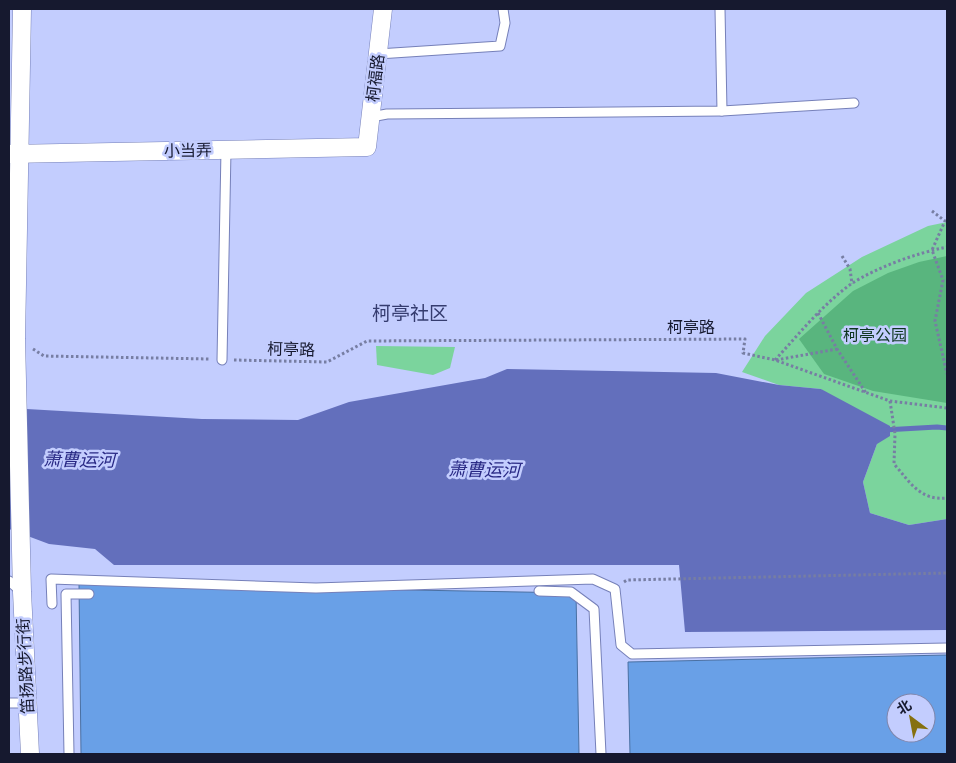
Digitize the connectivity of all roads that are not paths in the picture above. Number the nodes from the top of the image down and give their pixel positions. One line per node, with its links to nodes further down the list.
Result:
1 (22, 9): 11 (street, 笛扬路步行街)
2 (383, 9): 5 (street, 柯福路)
3 (503, 9): 5 (lane)
4 (720, 9): 7 (lane)
5 (378, 54): 8 (street, 柯福路)
6 (854, 103): 7 (lane)
7 (722, 111): 8 (lane)
8 (370, 117): 9 (street, 柯福路)
9 (367, 147): 10 (street, 小当弄)
10 (226, 150): 11 (street, 小当弄); 12 (lane)
11 (14, 154): 13 (street, 笛扬路步行街)
12 (222, 360)
13 (15, 587): 19 (street, 笛扬路步行街)
14 (539, 591): 22 (lane)
15 (99, 595): 21 (lane)
16 (52, 604): 17 (lane)
17 (947, 648)
18 (9, 703): 19 (lane)
19 (27, 703): 20 (street, 笛扬路步行街)
20 (30, 754)
21 (68, 754)
22 (602, 754)

